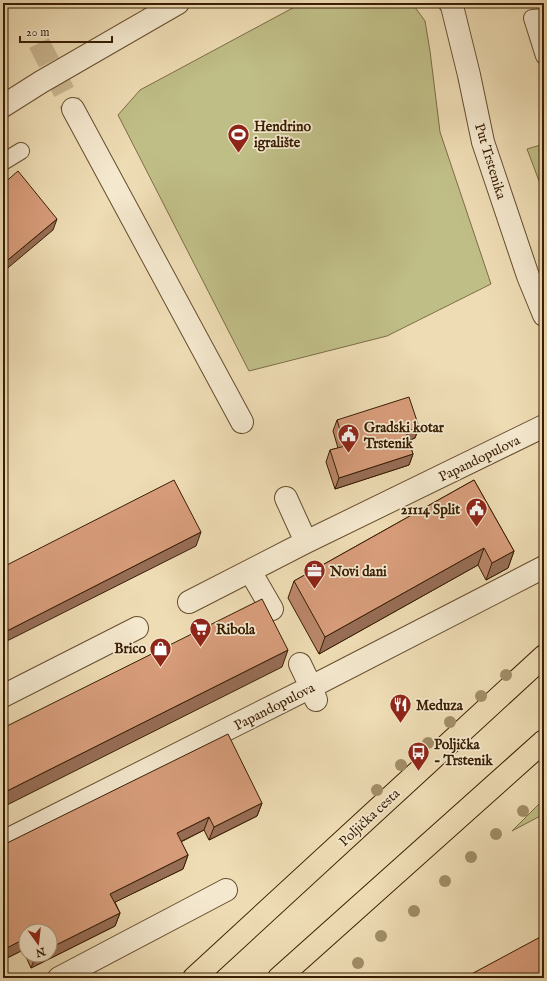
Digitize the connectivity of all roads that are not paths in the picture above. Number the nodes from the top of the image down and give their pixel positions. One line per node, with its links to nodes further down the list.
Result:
1 (178, 3): 5 (street)
2 (450, 3): 9 (street, Put Trstenika)
3 (544, 17): 4 (lane)
4 (544, 56)
5 (3, 106)
6 (73, 109): 10 (street)
7 (21, 151): 8 (lane)
8 (3, 162)
9 (544, 315)
10 (242, 422)
11 (544, 426): 13 (street, Papandopulova)
12 (286, 498): 13 (street)
13 (306, 542): 15 (street, Papandopulova)
14 (544, 567): 21 (street, Papandopulova)
15 (250, 571): 16 (street, Papandopulova); 17 (street)
16 (189, 602)
17 (272, 608)
18 (137, 628): 22 (street)
19 (544, 656): 27 (main road, Poljička cesta)
20 (300, 664): 21 (street)
21 (314, 694): 24 (street, Papandopulova)
22 (3, 696)
23 (544, 742): 28 (main road)
24 (3, 842)
25 (226, 890): 26 (street)
26 (59, 978)
27 (194, 978)
28 (279, 978)

